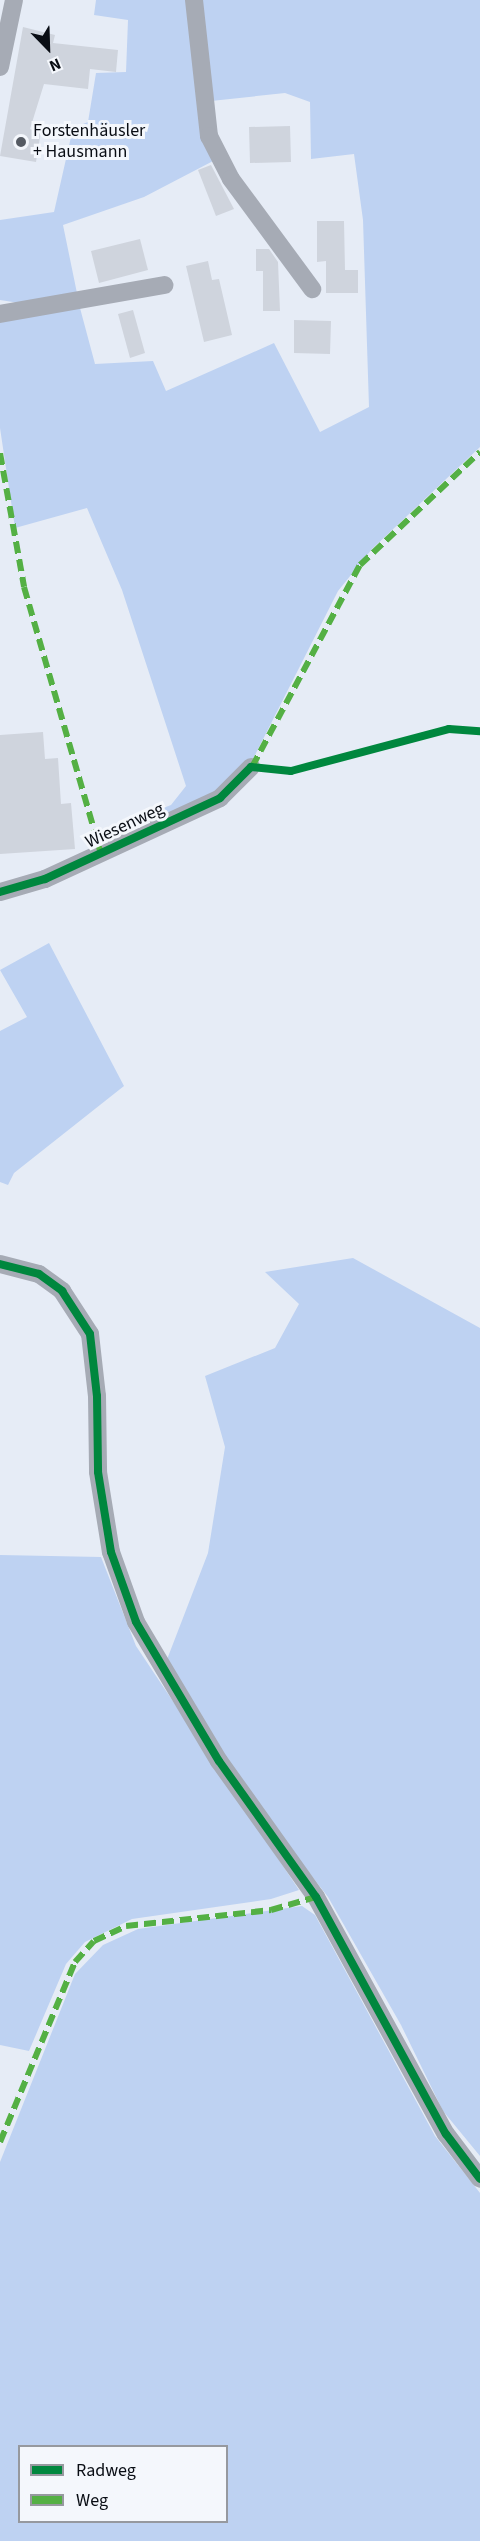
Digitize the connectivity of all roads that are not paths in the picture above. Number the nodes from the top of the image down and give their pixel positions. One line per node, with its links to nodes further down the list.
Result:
1 (14, 0): 3 (street)
2 (194, 0): 5 (street)
3 (0, 67)
4 (164, 285): 6 (street)
5 (312, 289)
6 (0, 314)
7 (251, 767): 8 (street, Wiesenweg)
8 (0, 892)
9 (0, 1264): 10 (street)
10 (480, 2179)

